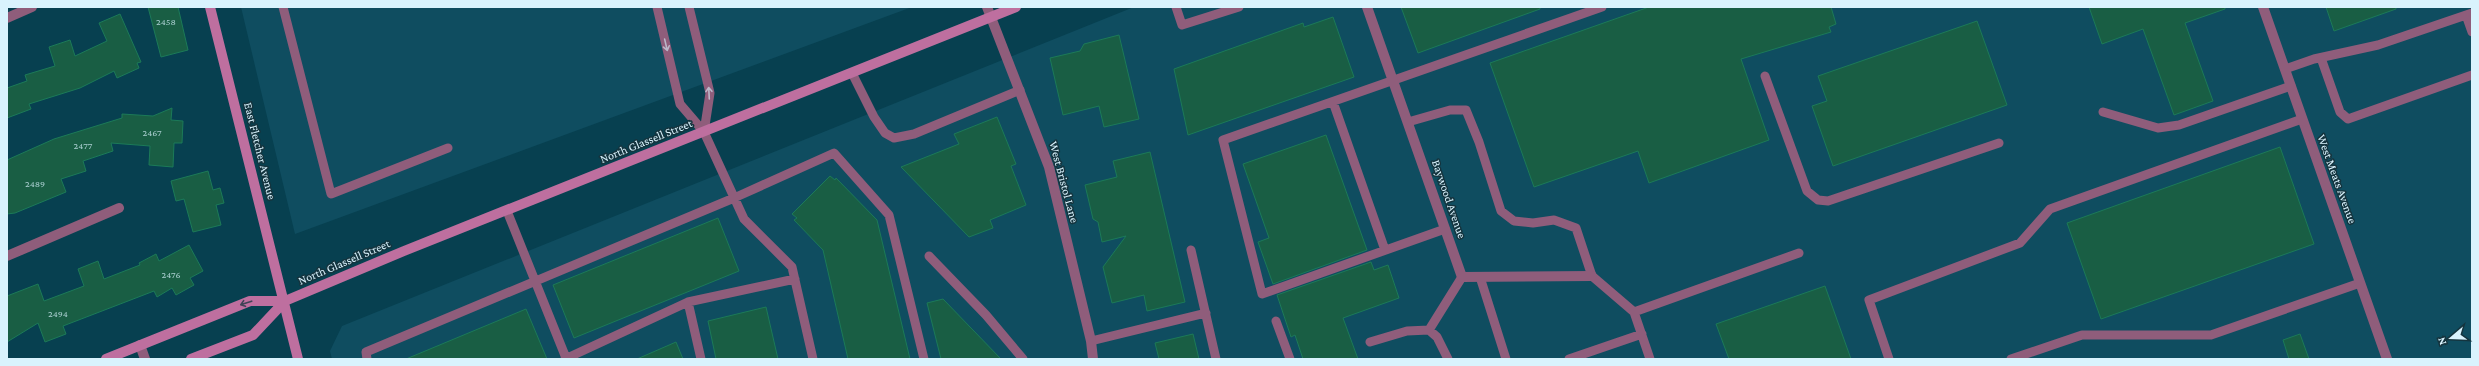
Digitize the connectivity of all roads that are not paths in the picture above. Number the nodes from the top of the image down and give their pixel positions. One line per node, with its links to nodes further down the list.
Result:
1 (32, 7): 14 (street)
2 (210, 7): 47 (main road, East Fletcher Avenue)
3 (283, 7): 31 (lane)
4 (657, 7): 29 (lane, one-way to 29)
5 (688, 7): 29 (lane, one-way to 5)
6 (986, 7): 15 (street, West Bristol Lane)
7 (1016, 7): 15 (main road, North Glassell Street)
8 (1176, 7): 9 (lane)
9 (1239, 7)
10 (1367, 7): 22 (street, Baywood Avenue)
11 (1602, 7): 22 (lane)
12 (2263, 7): 18 (street, West Meats Avenue)
13 (2469, 14): 16 (lane); 17 (lane)
14 (7, 18)
15 (990, 18): 19 (main road, North Glassell Street); 24 (street, West Bristol Lane)
16 (2472, 32)
17 (2321, 58): 18 (lane); 20 (lane)
18 (2285, 69): 23 (street, West Meats Avenue)
19 (852, 73): 24 (lane); 29 (main road, North Glassell Street)
20 (2472, 75)
21 (1765, 76): 30 (lane)
22 (1393, 81): 25 (lane); 28 (street, Baywood Avenue)
23 (2291, 86): 26 (lane); 27 (street, West Meats Avenue)
24 (1020, 90): 54 (street, West Bristol Lane)
25 (1333, 102): 37 (lane); 37 (lane)
26 (2103, 112)
27 (2302, 119): 46 (street, West Meats Avenue); 76 (lane)
28 (1408, 122): 35 (street, Baywood Avenue); 41 (lane)
29 (704, 132): 32 (lane); 34 (main road, North Glassell Street)
30 (1999, 143)
31 (448, 148)
32 (734, 198): 44 (lane); 45 (lane); 67 (lane)
33 (119, 208): 39 (street)
34 (507, 210): 45 (lane); 47 (main road, North Glassell Street)
35 (1445, 229): 37 (lane); 42 (street, Baywood Avenue)
36 (1191, 250): 50 (lane)
37 (1384, 250)
38 (1799, 253): 49 (lane)
39 (7, 256)
40 (929, 256): 68 (lane)
41 (1592, 276): 43 (street); 49 (lane)
42 (1462, 277): 43 (street); 52 (lane)
43 (1480, 277): 73 (lane)
44 (795, 279): 48 (lane); 66 (lane)
45 (536, 282): 62 (lane); 63 (lane)
46 (2360, 283): 77 (lane); 78 (street, West Meats Avenue)
47 (285, 301): 56 (main road, North Glassell Street, one-way to 56); 60 (main road, North Glassell Street); 61 (main road, East Fletcher Avenue)
48 (688, 302): 57 (lane); 65 (lane)
49 (1634, 312): 53 (lane)
50 (1206, 314): 54 (lane); 70 (lane)
51 (1276, 321): 71 (lane)
52 (1429, 330): 55 (lane); 72 (lane)
53 (1642, 334): 74 (lane); 75 (lane)
54 (1091, 341): 69 (street, West Bristol Lane)
55 (1370, 342)
56 (140, 345): 58 (main road, North Glassell Street); 59 (street)
57 (586, 350): 63 (lane); 64 (lane)
58 (106, 359)
59 (145, 359)
60 (191, 359)
61 (298, 359)
62 (367, 359)
63 (566, 359)
64 (590, 359)
65 (701, 359)
66 (813, 359)
67 (924, 359)
68 (1023, 359)
69 (1093, 359)
70 (1216, 359)
71 (1290, 359)
72 (1448, 359)
73 (1506, 359)
74 (1569, 359)
75 (1650, 359)
76 (1889, 359)
77 (2011, 359)
78 (2387, 359)

